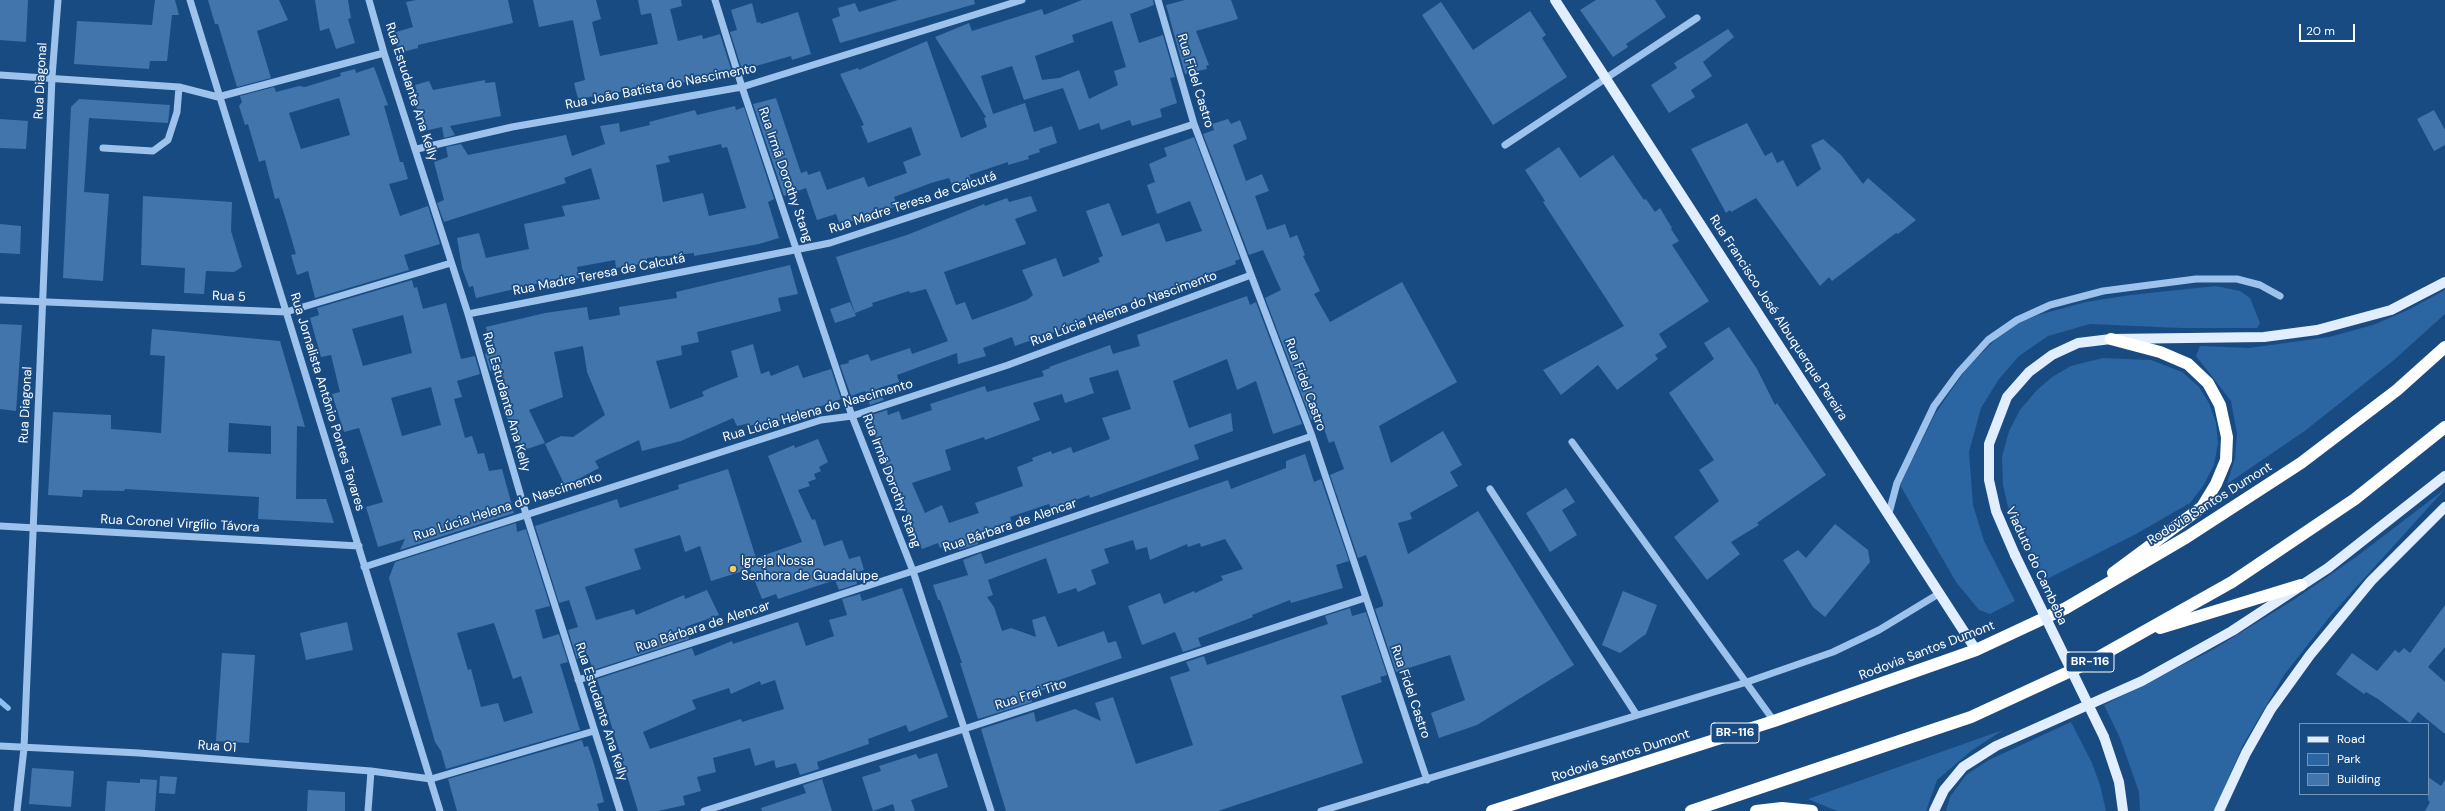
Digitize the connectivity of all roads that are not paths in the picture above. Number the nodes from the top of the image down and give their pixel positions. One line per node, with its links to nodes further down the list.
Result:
1 (58, 0): 11 (street, Rua Diagonal)
2 (190, 0): 15 (street, Rua Jornalista Antônio Pontes Tavares)
3 (369, 0): 9 (street, Rua Estudante Ana Kelly)
4 (715, 0): 13 (street, Rua Irmã Dorothy Stang)
5 (1022, 0): 13 (street, Rua João Batista do Nascimento)
6 (1158, 0): 16 (street, Rua Fidel Castro)
7 (1555, 0): 12 (main road, Rua Francisco José Albuquerque Pereira)
8 (1697, 18): 12 (street)
9 (384, 53): 15 (street); 19 (street, Rua Estudante Ana Kelly)
10 (0, 75): 11 (street)
11 (52, 77): 14 (street); 26 (street, Rua Diagonal)
12 (1606, 77): 17 (street); 38 (main road, Rua Francisco José Albuquerque Pereira)
13 (742, 87): 19 (street, Rua João Batista do Nascimento); 20 (street, Rua Irmã Dorothy Stang)
14 (179, 88): 15 (street); 18 (street)
15 (218, 97): 27 (street, Rua Jornalista Antônio Pontes Tavares)
16 (1194, 124): 20 (street, Rua Madre Teresa de Calcutá); 22 (street, Rua Fidel Castro)
17 (1505, 144)
18 (104, 148)
19 (416, 149): 21 (street, Rua Estudante Ana Kelly)
20 (798, 249): 28 (street, Rua Madre Teresa de Calcutá); 31 (street, Rua Irmã Dorothy Stang)
21 (451, 263): 27 (street, Rua 5); 28 (street, Rua Estudante Ana Kelly)
22 (1251, 275): 31 (street, Rua Lúcia Helena do Nascimento); 33 (street, Rua Fidel Castro)
23 (2445, 282): 29 (main road, Viaduto do Cambeba)
24 (2280, 296): 38 (street)
25 (0, 300): 26 (street, Rua 5)
26 (43, 302): 27 (street, Rua 5); 41 (street, Rua Diagonal)
27 (286, 312): 42 (street, Rua Jornalista Antônio Pontes Tavares)
28 (468, 314): 39 (street, Rua Estudante Ana Kelly)
29 (2111, 339): 48 (highway); 74 (main road, Viaduto do Cambeba, bridge)
30 (2445, 347): 48 (highway, Rodovia Santos Dumont / BR-116)
31 (852, 416): 39 (street, Rua Lúcia Helena do Nascimento); 44 (street, Rua Irmã Dorothy Stang)
32 (2445, 427): 49 (highway, BR-116)
33 (1312, 436): 44 (street, Rua Bárbara de Alencar); 47 (street, Rua Fidel Castro)
34 (1572, 442): 52 (street)
35 (2445, 476): 45 (main road)
36 (1490, 489): 53 (street)
37 (2445, 507): 75 (main road)
38 (1889, 513): 46 (main road, Rua Francisco José Albuquerque Pereira)
39 (526, 514): 43 (street, Rua Lúcia Helena do Nascimento); 51 (street, Rua Estudante Ana Kelly)
40 (0, 526): 41 (street, Rua Coronel Virgílio Távora)
41 (32, 528): 42 (street, Rua Coronel Virgílio Távora); 58 (street, Rua Diagonal)
42 (359, 546): 43 (street, Rua Jornalista Antônio Pontes Tavares)
43 (364, 567): 60 (street, Rua Jornalista Antônio Pontes Tavares)
44 (913, 571): 51 (street, Rua Bárbara de Alencar); 55 (street, Rua Irmã Dorothy Stang)
45 (2302, 585): 49 (highway); 73 (main road)
46 (1940, 593): 50 (main road, Rua Francisco José Albuquerque Pereira); 52 (street)
47 (1365, 598): 55 (street, Rua Frei Tito); 61 (street, Rua Fidel Castro)
48 (2066, 608): 50 (highway, Rodovia Santos Dumont / BR-116)
49 (2142, 634): 70 (highway, BR-116)
50 (1976, 650): 54 (highway, Rodovia Santos Dumont / BR-116)
51 (578, 680): 56 (street, Rua Estudante Ana Kelly)
52 (1747, 682): 53 (street); 54 (street)
53 (1636, 714): 61 (street)
54 (1774, 721): 69 (highway, Rodovia Santos Dumont / BR-116)
55 (964, 730): 66 (street, Rua Frei Tito); 67 (street, Rua Irmã Dorothy Stang)
56 (594, 731): 60 (street); 65 (street, Rua Estudante Ana Kelly)
57 (0, 746): 58 (street, Rua 01)
58 (24, 748): 59 (street, Rua 01); 62 (street, Rua Diagonal)
59 (371, 771): 60 (street, Rua 01); 63 (street)
60 (431, 779): 64 (street, Rua Jornalista Antônio Pontes Tavares)
61 (1427, 780): 68 (street)
62 (17, 811)
63 (368, 811)
64 (440, 811)
65 (620, 811)
66 (704, 811)
67 (990, 811)
68 (1321, 811)
69 (1492, 811)
70 (1691, 811)
71 (1756, 811): 72 (highway)
72 (1812, 811)
73 (1934, 811)
74 (2123, 811)
75 (2219, 811)

